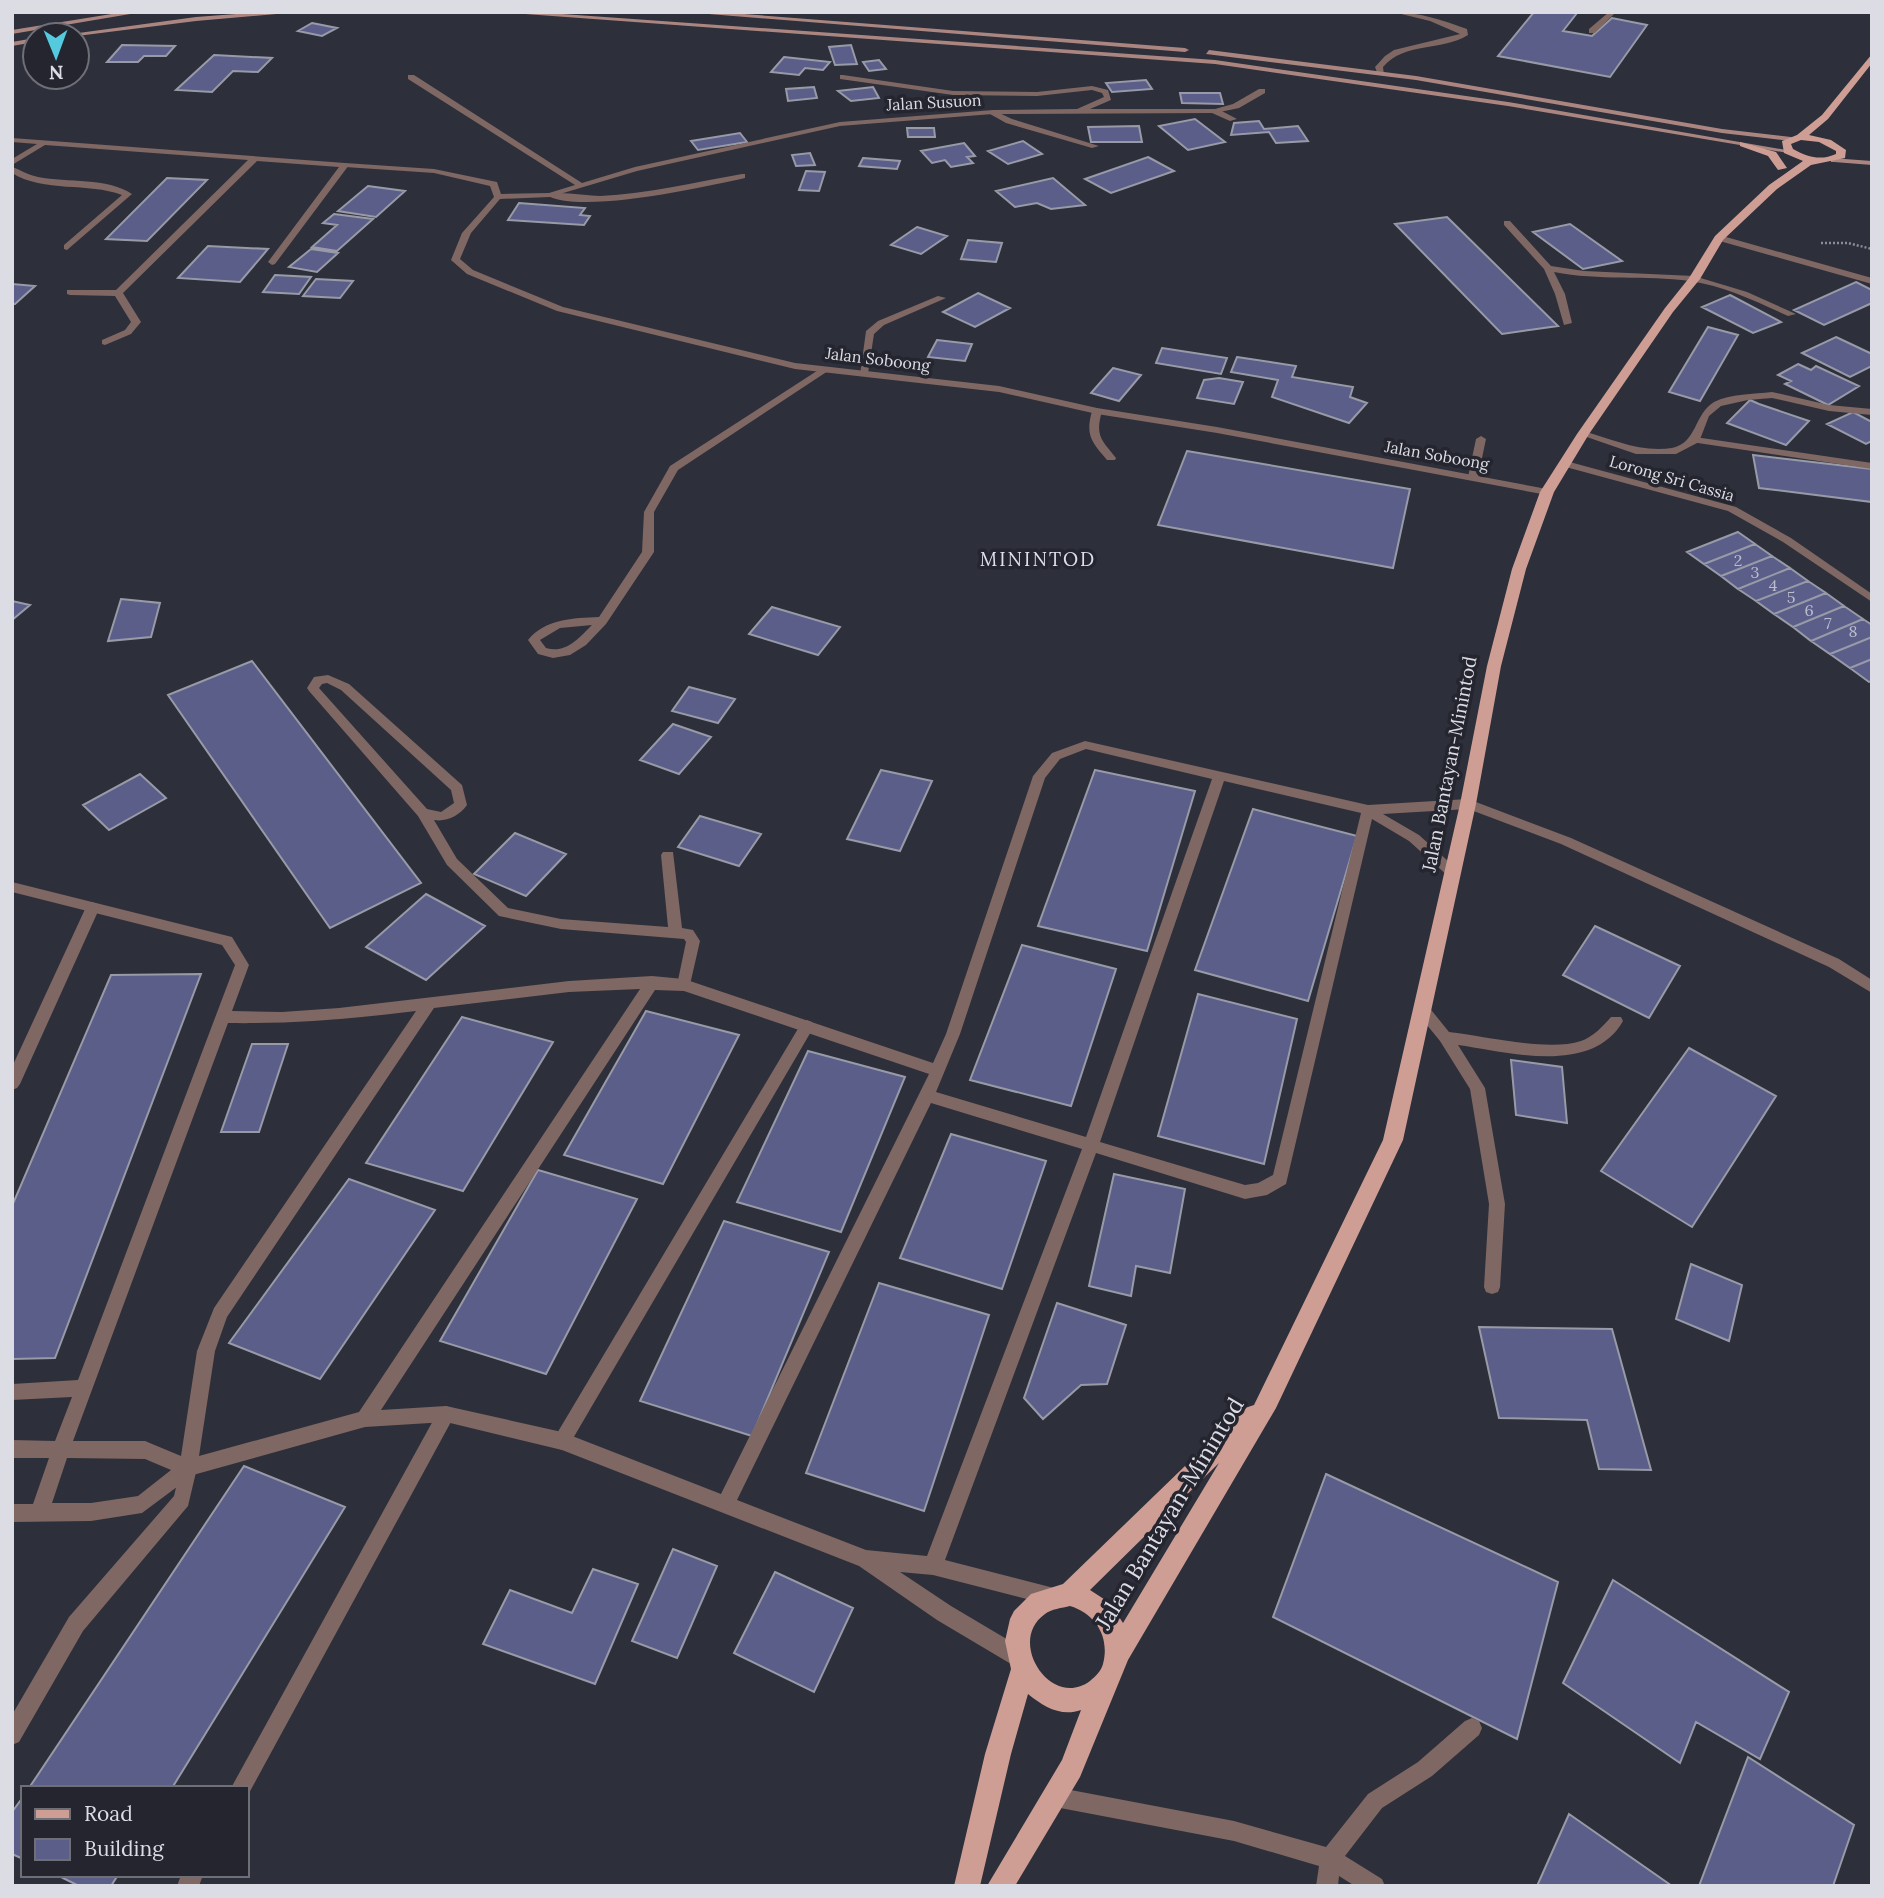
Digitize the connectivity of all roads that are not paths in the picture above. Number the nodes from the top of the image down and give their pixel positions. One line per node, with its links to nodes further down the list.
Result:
1 (139, 12): 8 (main road)
2 (296, 12): 9 (main road)
3 (499, 12): 23 (main road)
4 (687, 12): 11 (main road)
5 (1396, 12): 11 (street)
6 (1613, 12): 7 (street)
7 (1592, 31)
8 (12, 32)
9 (91, 32)
10 (1872, 57): 18 (main road)
11 (1381, 73): 20 (main road)
12 (843, 77): 15 (street, Jalan Susuon)
13 (411, 78): 37 (street)
14 (1262, 91): 16 (street)
15 (1078, 111): 16 (street); 17 (street, Jalan Susuon)
16 (1215, 111): 19 (street)
17 (993, 112): 25 (street); 37 (street, Jalan Susuon)
18 (1825, 117): 20 (main road); 21 (main road)
19 (1233, 119)
20 (1796, 138): 21 (main road); 27 (main road)
21 (1823, 140): 26 (main road)
22 (12, 141): 24 (street)
23 (1744, 144): 27 (main road); 34 (main road)
24 (41, 145): 28 (street); 32 (street)
25 (1094, 146)
26 (1841, 150): 29 (main road); 31 (main road)
27 (1791, 153): 30 (main road); 34 (main road, Jalan Bantayan-Minintod)
28 (256, 157): 33 (street); 49 (street)
29 (1834, 160): 30 (main road); 31 (main road)
30 (1815, 161): 38 (main road, Jalan Bantayan-Minintod)
31 (1872, 161)
32 (12, 163)
33 (345, 165): 40 (street); 44 (street)
34 (1782, 168): 38 (main road, Jalan Bantayan-Minintod)
35 (12, 169): 43 (street)
36 (742, 176): 39 (street)
37 (582, 186): 39 (street, Jalan Susuon)
38 (1773, 187): 42 (main road, Jalan Bantayan-Minintod)
39 (550, 195): 40 (street, Jalan Susuon)
40 (498, 197): 54 (street, Jalan Soboong)
41 (1507, 223): 45 (street)
42 (1719, 238): 46 (main road, Jalan Bantayan-Minintod); 47 (street)
43 (67, 247)
44 (272, 262)
45 (1548, 268): 46 (street); 52 (street)
46 (1694, 279): 51 (street); 58 (main road, Jalan Bantayan-Minintod)
47 (1872, 281)
48 (70, 292): 49 (street)
49 (118, 293): 53 (street)
50 (941, 298): 55 (street)
51 (1791, 314)
52 (1567, 323)
53 (105, 342)
54 (826, 369): 55 (street, Jalan Soboong); 67 (street)
55 (863, 373): 56 (street, Jalan Soboong)
56 (1097, 411): 61 (street); 64 (street, Jalan Soboong)
57 (1872, 412): 60 (street)
58 (1583, 435): 60 (street); 62 (main road, Jalan Bantayan-Minintod)
59 (1480, 439): 64 (street)
60 (1695, 440): 63 (street)
61 (1111, 458)
62 (1566, 464): 65 (main road, Jalan Bantayan-Minintod); 66 (street, Lorong Sri Cassia)
63 (1872, 466)
64 (1473, 477): 65 (street, Jalan Soboong)
65 (1548, 492): 69 (main road, Jalan Bantayan-Minintod)
66 (1872, 599)
67 (602, 621): 67 (street)
68 (1219, 778): 70 (street); 86 (street); 89 (street)
69 (1468, 804): 70 (street); 73 (main road, Jalan Bantayan-Minintod); 79 (street)
70 (1368, 810): 73 (street); 89 (street)
71 (423, 814): 71 (street); 76 (street)
72 (668, 855): 76 (street)
73 (1453, 873): 81 (main road, Jalan Bantayan-Minintod)
74 (12, 887): 75 (street)
75 (93, 907): 82 (street); 87 (street)
76 (676, 932): 78 (street)
77 (652, 982): 78 (street); 80 (street); 95 (street)
78 (684, 985): 84 (street)
79 (1872, 987)
80 (430, 1002): 82 (street); 98 (street)
81 (1423, 1010): 85 (street); 93 (main road, Jalan Bantayan-Minintod)
82 (224, 1017): 91 (street)
83 (1616, 1021): 85 (street)
84 (807, 1026): 86 (street); 96 (street)
85 (1445, 1037): 90 (street)
86 (938, 1071): 88 (street)
87 (12, 1084)
88 (927, 1096): 89 (street); 99 (street)
89 (1091, 1145): 103 (street)
90 (1492, 1287)
91 (84, 1388): 92 (street); 101 (street)
92 (12, 1392)
93 (1268, 1401): 104 (main road, Jalan Bantayan-Minintod); 105 (main road, Jalan Bantayan-Minintod)
94 (446, 1414): 95 (street); 96 (street); 110 (street)
95 (365, 1419): 98 (street)
96 (562, 1441): 99 (street)
97 (12, 1449): 98 (street)
98 (188, 1468): 101 (street); 109 (street)
99 (726, 1504): 102 (street)
100 (12, 1513): 101 (street)
101 (39, 1514)
102 (865, 1559): 103 (street); 106 (street)
103 (933, 1566): 104 (street)
104 (1060, 1595): 105 (main road); 106 (main road)
105 (1118, 1654): 107 (main road)
106 (1020, 1664): 107 (main road); 113 (main road)
107 (1103, 1686): 111 (main road)
108 (1472, 1728): 112 (street)
109 (12, 1735)
110 (242, 1786)
111 (1055, 1797): 112 (street); 114 (main road)
112 (1330, 1859): 115 (street); 116 (street)
113 (967, 1886)
114 (1000, 1886)
115 (1326, 1886)
116 (1375, 1886)

